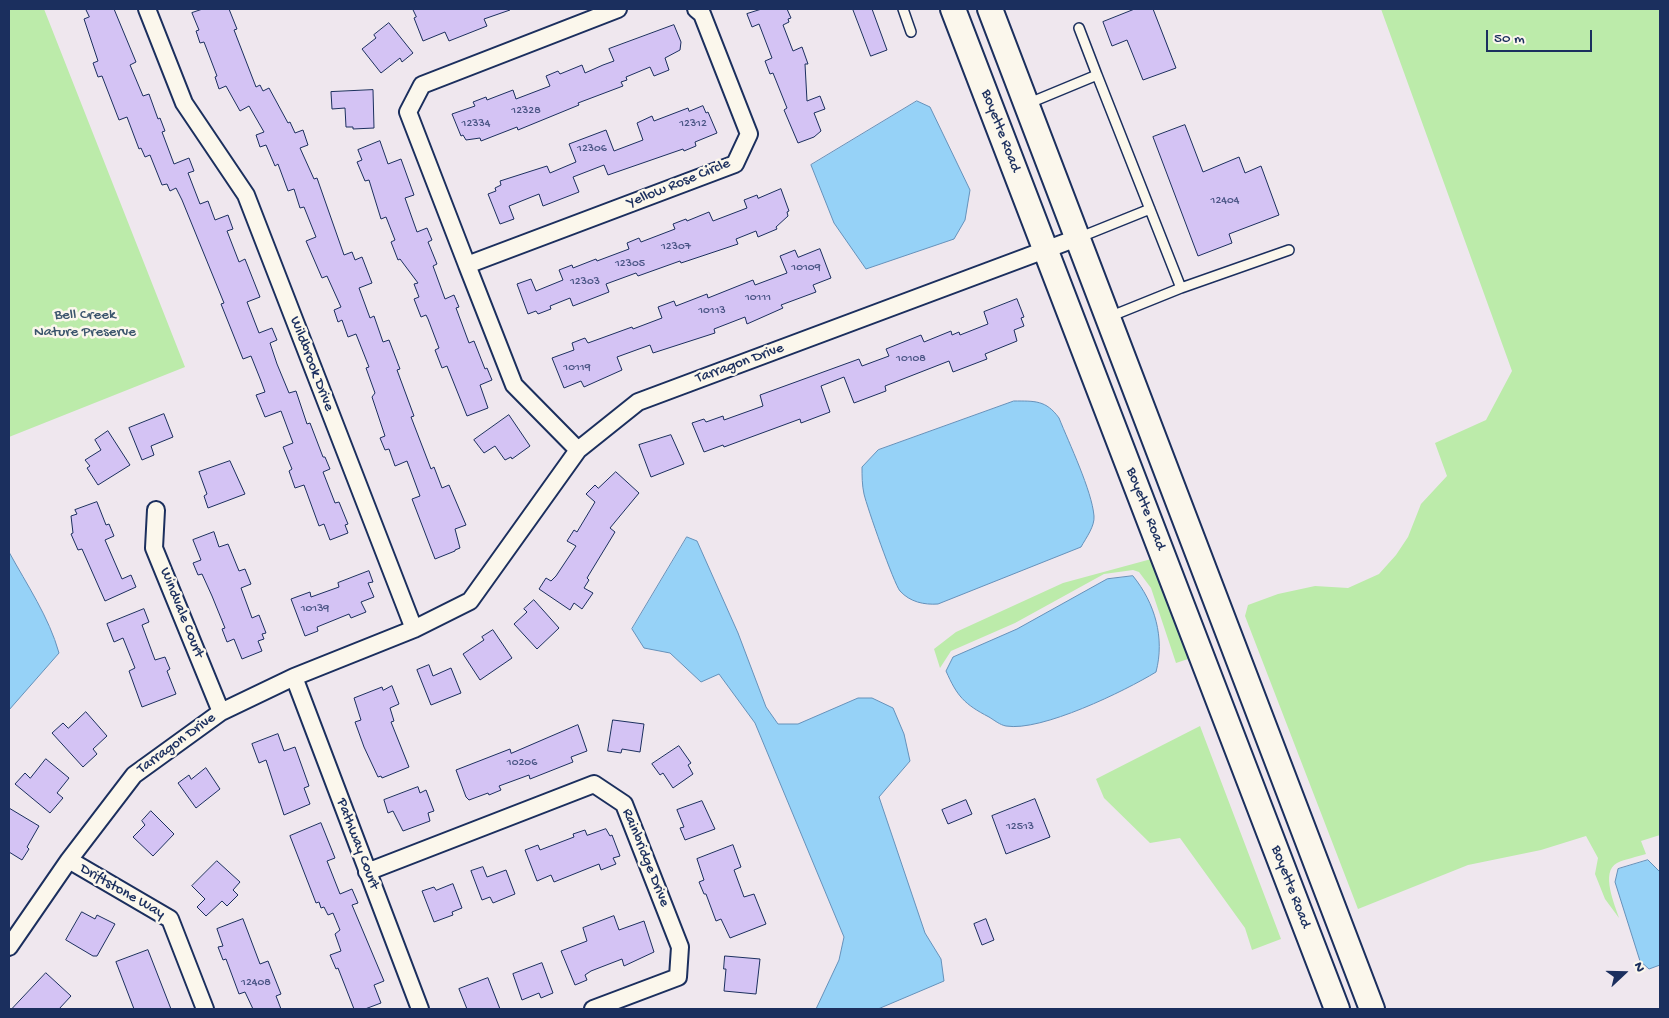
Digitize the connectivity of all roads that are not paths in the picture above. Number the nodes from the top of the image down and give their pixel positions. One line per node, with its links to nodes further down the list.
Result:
1 (147, 9): 20 (street, Wildbrook Drive)
2 (618, 9): 15 (street)
3 (696, 9): 15 (street, Yellow Rose Circle)
4 (903, 9): 8 (lane)
5 (953, 9): 13 (main road, Boyette Road)
6 (990, 9): 10 (main road)
7 (1079, 28): 9 (lane)
8 (911, 32)
9 (1097, 75): 10 (lane); 11 (lane)
10 (1026, 105): 12 (main road)
11 (1150, 209): 12 (lane); 16 (lane)
12 (1078, 238): 13 (street, Tarragon Drive); 17 (main road)
13 (1045, 250): 18 (street, Tarragon Drive); 29 (main road, Boyette Road)
14 (1289, 250): 16 (lane)
15 (467, 265): 18 (street)
16 (1181, 288): 17 (lane)
17 (1108, 318): 30 (main road)
18 (578, 450): 20 (street, Tarragon Drive)
19 (156, 510): 22 (street, Windvale Court)
20 (414, 629): 21 (street, Tarragon Drive)
21 (294, 677): 22 (street, Tarragon Drive); 24 (street, Pathway Court)
22 (221, 712): 23 (street, Tarragon Drive)
23 (69, 860): 25 (street, Tarragon Drive); 26 (street, Driftstone Way)
24 (368, 872): 27 (street, Pathway Court); 28 (street, Rainbridge Drive)
25 (9, 946)
26 (205, 1009)
27 (420, 1009)
28 (592, 1009)
29 (1337, 1009)
30 (1372, 1009)

